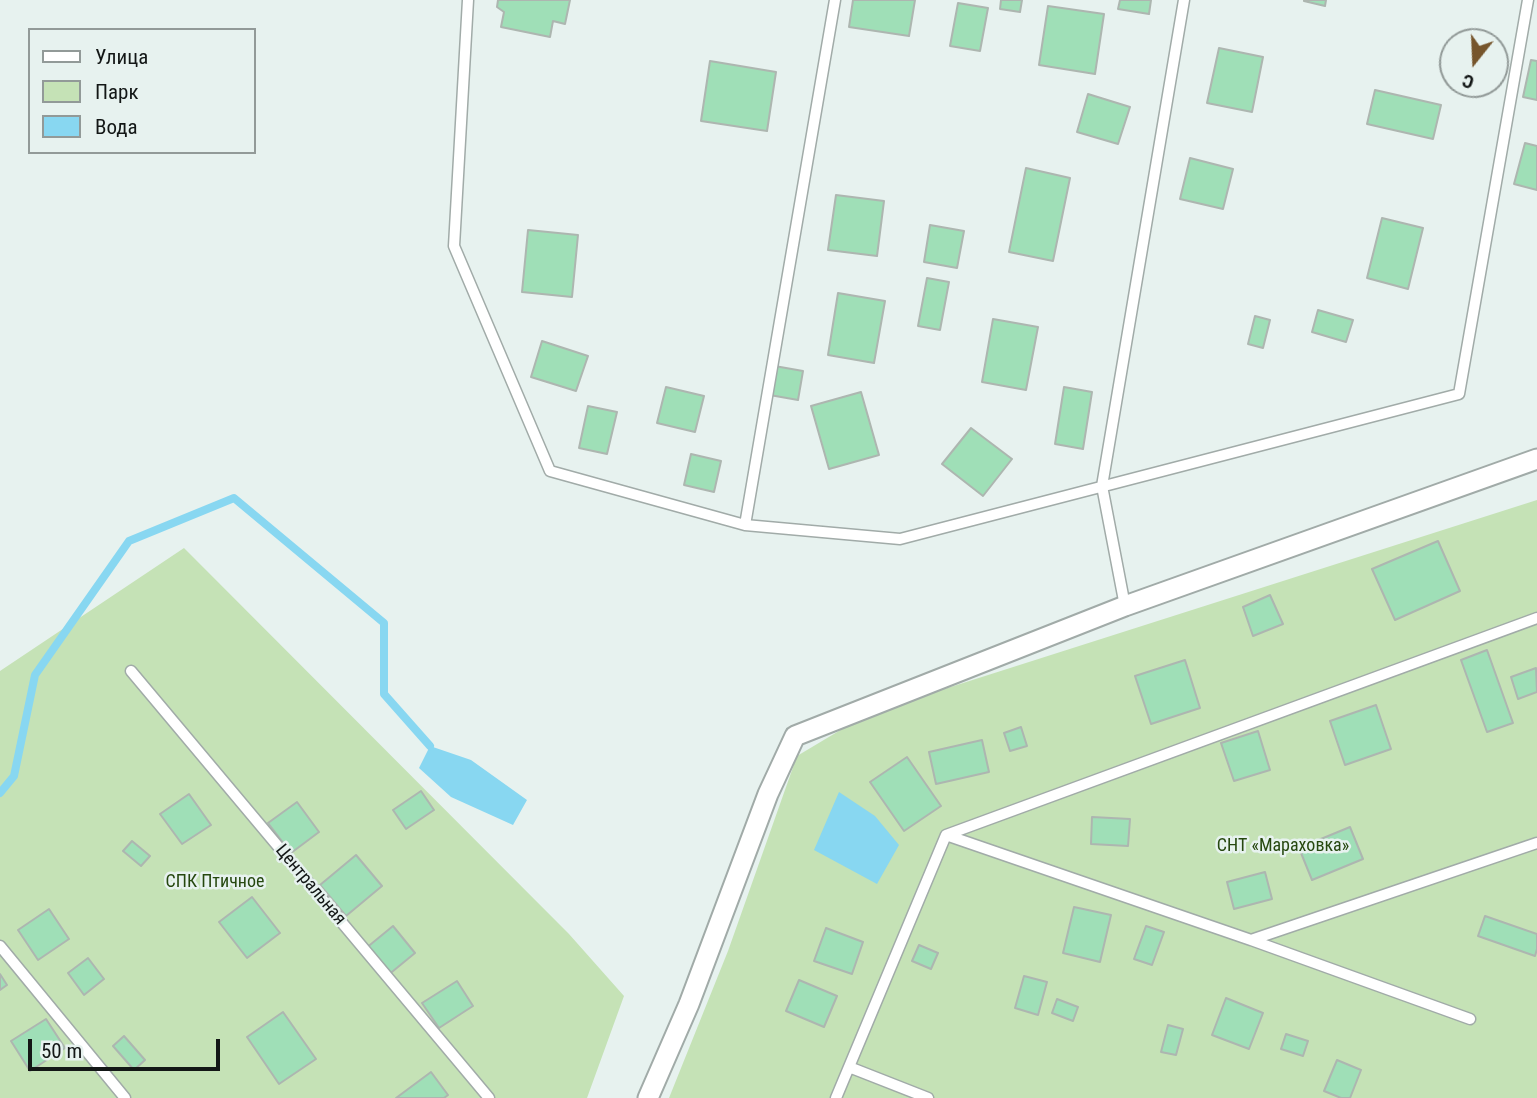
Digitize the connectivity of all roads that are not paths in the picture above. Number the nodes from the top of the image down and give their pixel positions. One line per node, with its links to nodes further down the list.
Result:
1 (468, 0): 7 (lane)
2 (835, 0): 7 (lane)
3 (1184, 0): 6 (lane)
4 (1528, 0): 6 (lane)
5 (1537, 459): 8 (street)
6 (1102, 486): 7 (lane); 8 (lane)
7 (745, 525)
8 (1125, 606): 19 (street)
9 (1537, 618): 11 (lane)
10 (131, 671): 18 (lane, Центральная)
11 (946, 835): 13 (lane); 16 (lane)
12 (1537, 843): 13 (lane)
13 (1251, 940): 15 (lane)
14 (0, 946): 17 (lane)
15 (1470, 1019)
16 (849, 1067): 20 (lane); 21 (lane)
17 (125, 1098)
18 (489, 1098)
19 (648, 1098)
20 (836, 1098)
21 (928, 1098)

